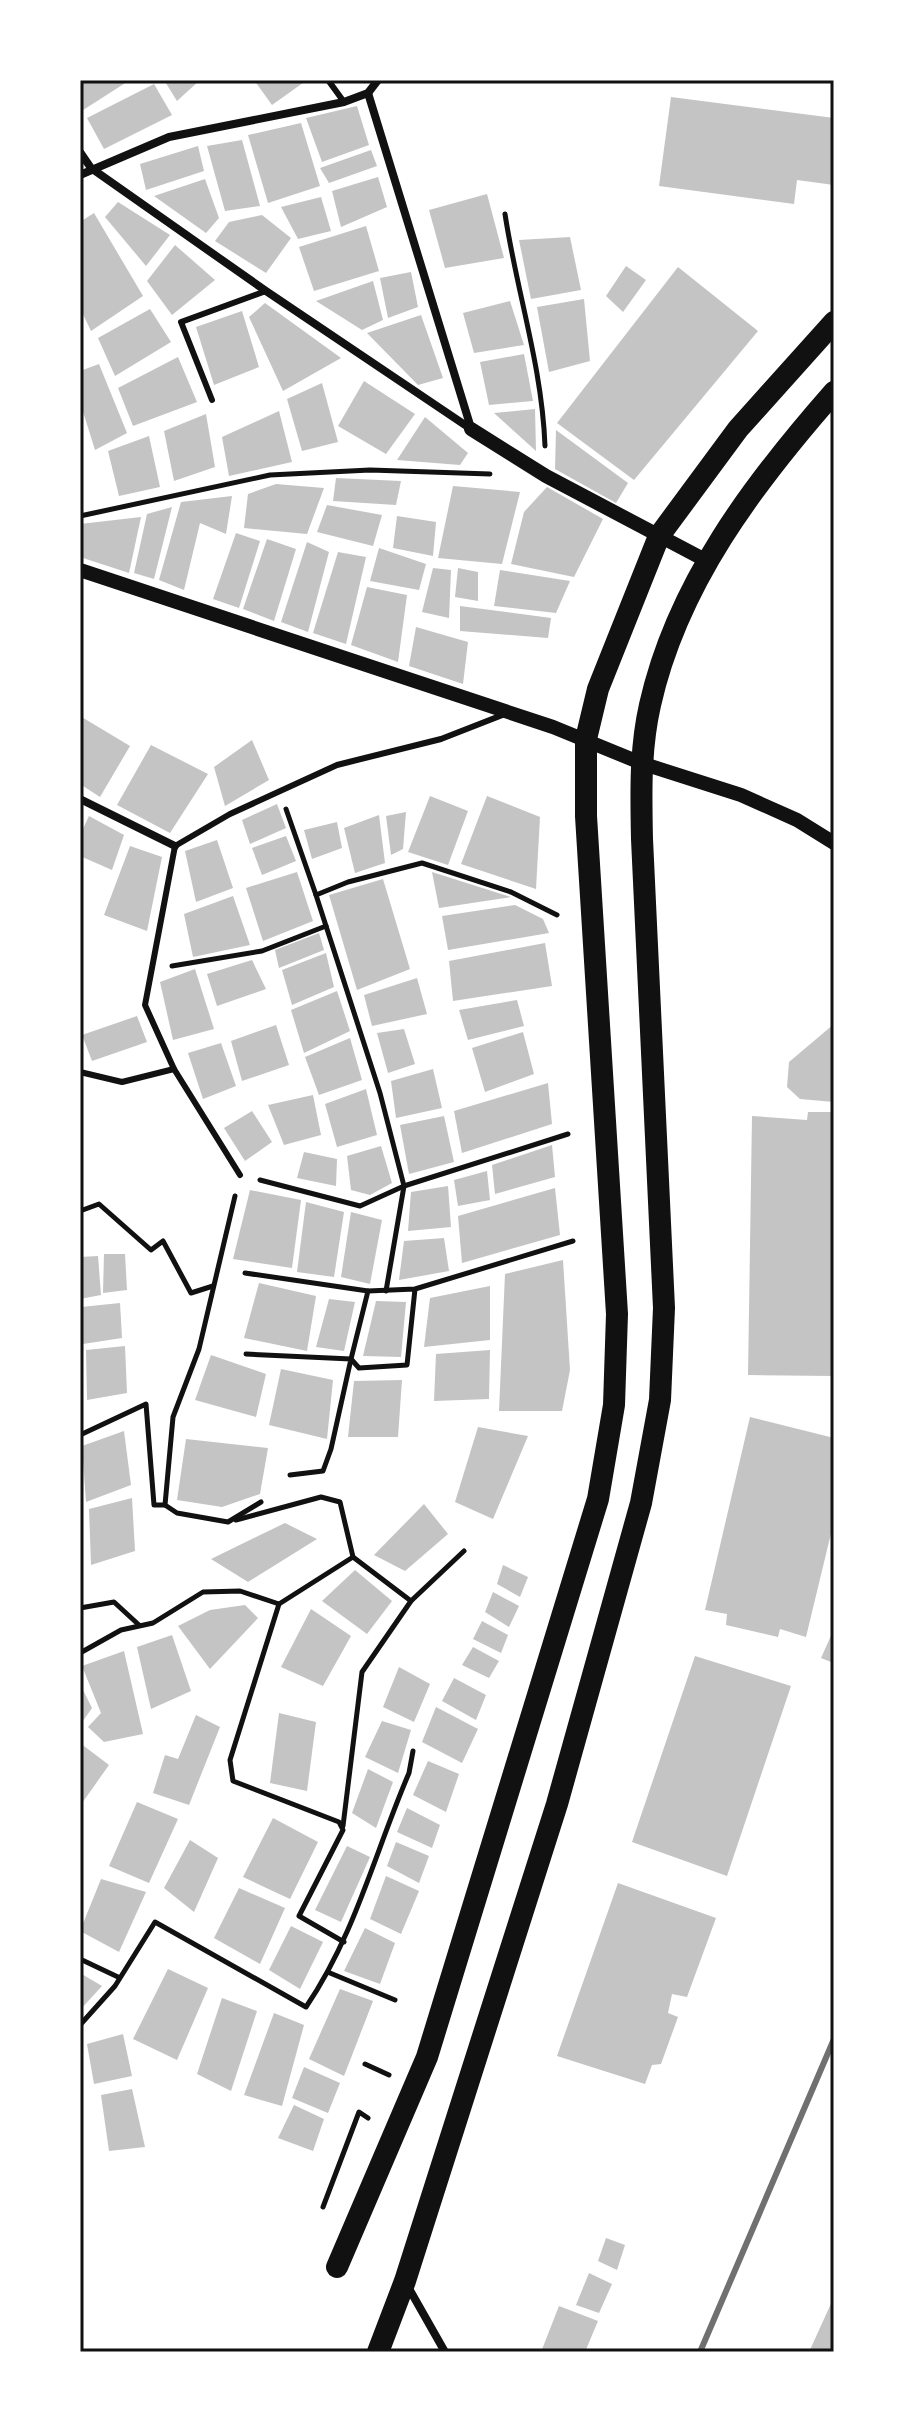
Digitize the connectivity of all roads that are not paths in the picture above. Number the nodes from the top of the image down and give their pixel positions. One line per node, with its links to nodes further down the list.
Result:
1 (328, 80): 4 (lane)
2 (378, 80): 3 (street)
3 (368, 93): 4 (street); 12 (street)
4 (344, 102): 6 (street)
5 (80, 152): 6 (street)
6 (91, 168): 7 (street); 8 (street)
7 (80, 175)
8 (266, 291): 11 (lane); 12 (street)
9 (834, 322): 13 (highway)
10 (834, 392): 14 (highway)
11 (212, 400)
12 (471, 429): 13 (street)
13 (659, 536): 14 (street); 17 (highway)
14 (707, 561): 18 (highway)
15 (80, 570): 16 (street)
16 (509, 713): 17 (street); 21 (lane)
17 (586, 739): 18 (street); 25 (highway)
18 (641, 763): 20 (street); 26 (highway)
19 (80, 799): 21 (street)
20 (834, 843)
21 (175, 846): 22 (lane)
22 (174, 1069): 23 (lane); 24 (lane)
23 (80, 1072)
24 (240, 1175)
25 (337, 2267)
26 (405, 2281): 27 (highway); 28 (street)
27 (378, 2352)
28 (445, 2352)

